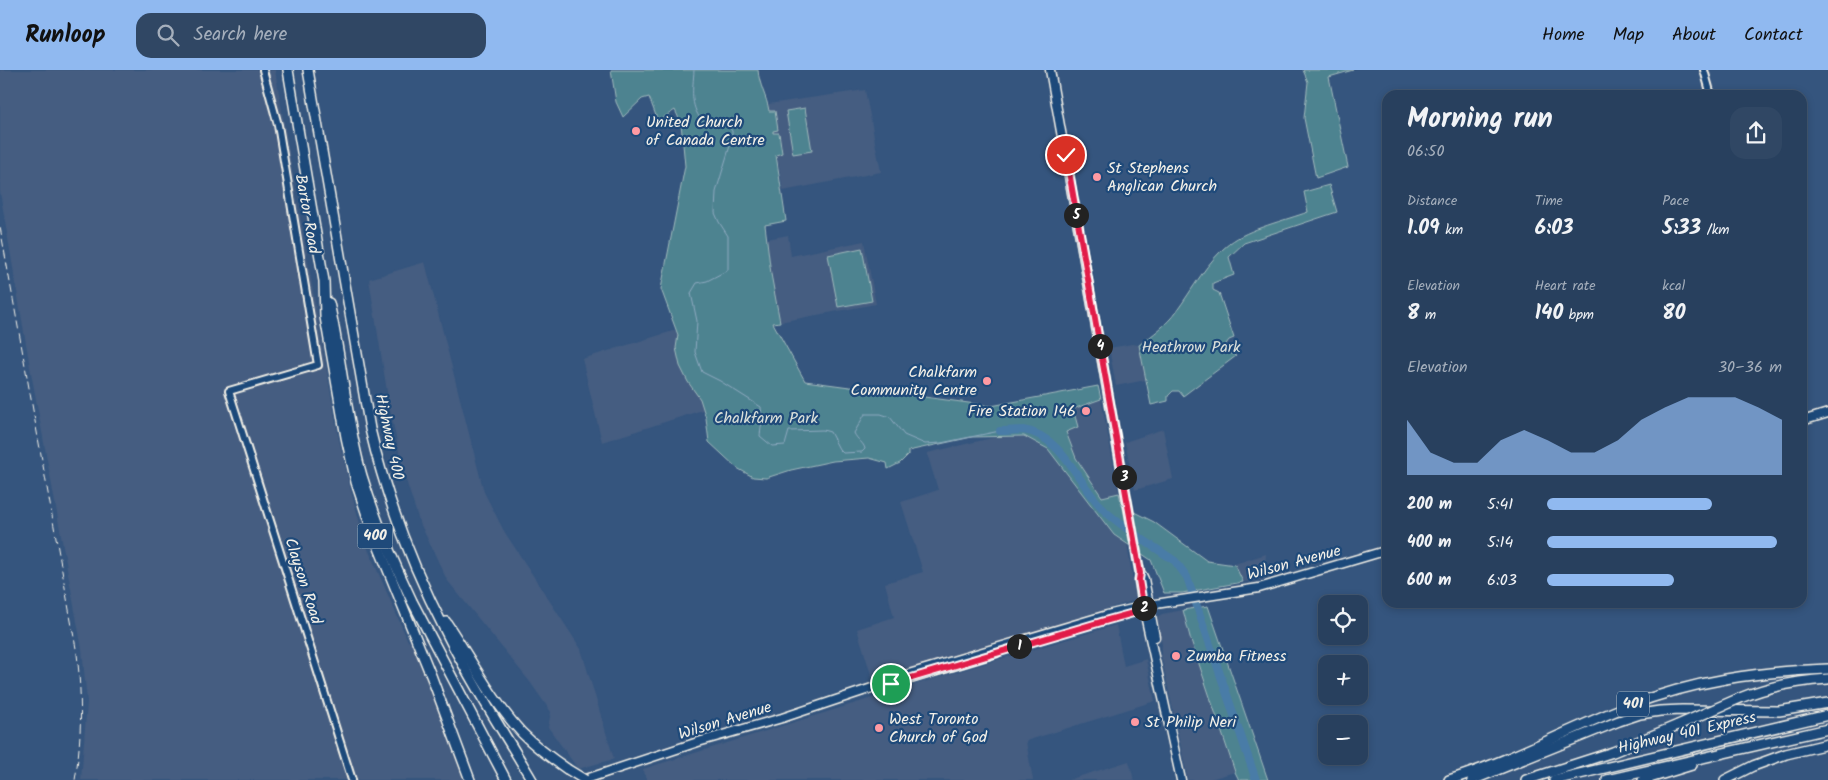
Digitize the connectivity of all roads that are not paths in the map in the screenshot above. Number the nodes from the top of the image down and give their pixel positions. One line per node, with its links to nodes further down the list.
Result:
1 (264, 70): 8 (street, Bartor Road)
2 (288, 70): 7 (highway, 400)
3 (308, 70): 12 (highway, Highway 400 / 400)
4 (1050, 70): 13 (main road)
5 (1704, 70): 6 (street)
6 (1709, 90)
7 (324, 281): 16 (highway); 25 (highway, 400)
8 (229, 391): 24 (street, Clayson Road)
9 (1828, 413): 10 (main road)
10 (1807, 419)
11 (1382, 552): 13 (main road, Wilson Avenue)
12 (432, 602): 23 (highway, Highway 400 / 400); 28 (highway, bridge)
13 (1147, 608): 28 (main road, Wilson Avenue); 29 (main road)
14 (1828, 669): 30 (highway, 401)
15 (1828, 679): 32 (highway, bridge)
16 (456, 688): 26 (highway); 27 (highway)
17 (1828, 703): 31 (highway)
18 (1828, 715): 33 (highway, Highway 401 Express)
19 (1828, 729): 21 (highway, Highway 401 Express)
20 (1828, 744): 22 (highway)
21 (1710, 756): 34 (highway, Highway 401 Express); 35 (highway)
22 (1754, 766): 36 (highway); 37 (highway)
23 (531, 778)
24 (352, 780)
25 (470, 780)
26 (500, 780)
27 (506, 780)
28 (584, 780)
29 (1181, 780)
30 (1449, 780)
31 (1472, 780)
32 (1526, 780)
33 (1554, 780)
34 (1607, 780)
35 (1643, 780)
36 (1716, 780)
37 (1725, 780)

